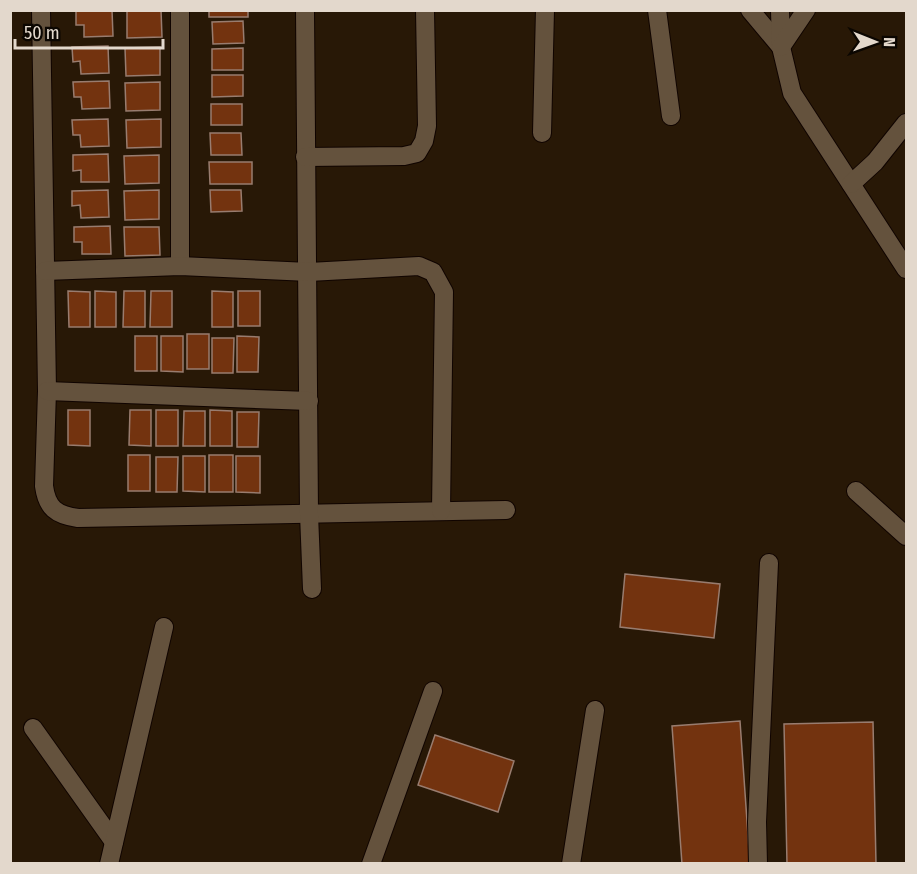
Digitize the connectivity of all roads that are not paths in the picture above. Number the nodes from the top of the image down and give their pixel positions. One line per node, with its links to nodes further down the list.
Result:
1 (42, 10): 18 (street)
2 (180, 10): 16 (street)
3 (305, 10): 14 (street)
4 (425, 10): 14 (street)
5 (545, 10): 13 (street)
6 (657, 10): 11 (street)
7 (750, 10): 10 (street)
8 (780, 10): 10 (street)
9 (806, 10): 10 (street)
10 (781, 47): 15 (street)
11 (671, 116)
12 (906, 123): 15 (street)
13 (542, 133)
14 (305, 157): 19 (street)
15 (851, 184): 17 (street)
16 (180, 266): 18 (street); 19 (street)
17 (906, 269)
18 (45, 271): 20 (street)
19 (309, 272): 21 (street); 24 (street)
20 (47, 391): 21 (street); 25 (street)
21 (309, 401): 25 (street)
22 (856, 491): 26 (street)
23 (506, 510): 24 (street)
24 (441, 511): 25 (street)
25 (309, 514): 28 (street)
26 (906, 536)
27 (769, 563): 37 (street)
28 (312, 589)
29 (164, 627): 33 (street)
30 (433, 691): 35 (street)
31 (595, 710): 36 (street)
32 (33, 728): 33 (street)
33 (114, 842): 34 (street)
34 (109, 864)
35 (371, 864)
36 (571, 864)
37 (758, 864)

